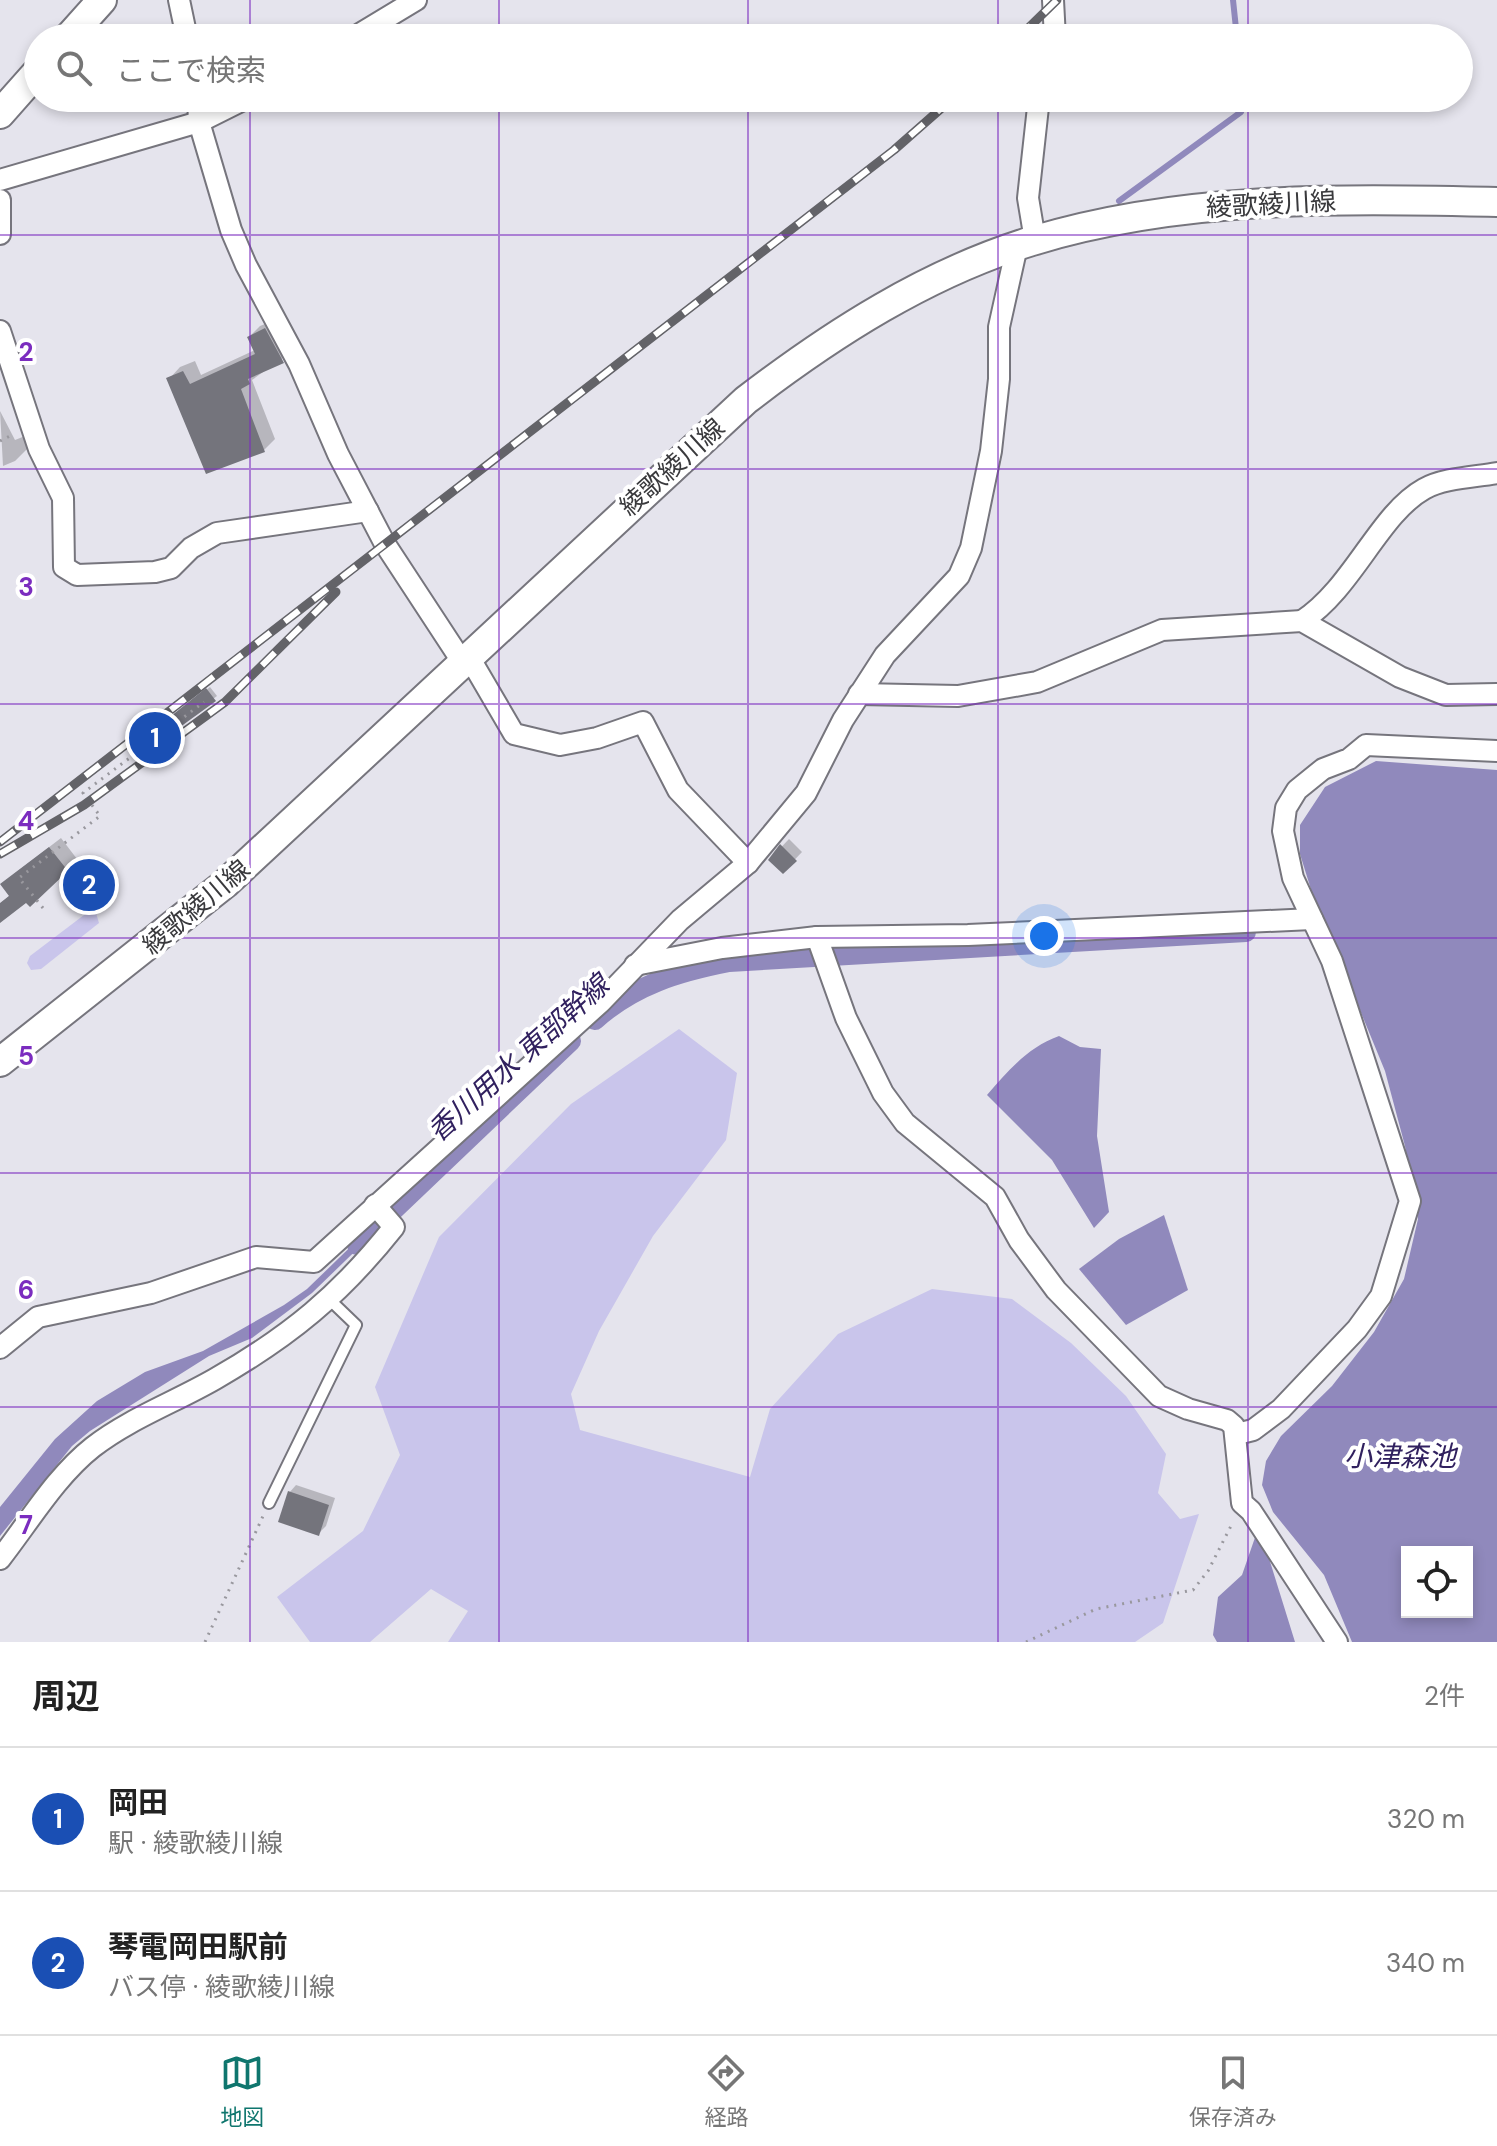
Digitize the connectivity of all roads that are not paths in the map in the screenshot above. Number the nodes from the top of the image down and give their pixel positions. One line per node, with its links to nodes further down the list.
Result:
1 (102, 0): 5 (main road)
2 (179, 0): 6 (street)
3 (416, 0): 7 (street)
4 (1053, 0): 8 (street)
5 (81, 24)
6 (184, 24)
7 (376, 24)
8 (1054, 24)
9 (24, 87): 13 (main road)
10 (199, 112): 14 (street)
11 (219, 112): 14 (street)
12 (1037, 112): 19 (street)
13 (0, 114)
14 (199, 122): 15 (street); 22 (street)
15 (0, 180)
16 (0, 200): 18 (street)
17 (1497, 202): 19 (main road, 綾歌綾川線)
18 (0, 234)
19 (1026, 243): 24 (main road, 綾歌綾川線); 25 (street)
20 (0, 331): 22 (street)
21 (1497, 473): 23 (street)
22 (368, 511): 24 (street)
23 (1302, 621): 25 (street); 26 (street)
24 (466, 660): 28 (street); 32 (main road, 綾歌綾川線)
25 (859, 694): 28 (street)
26 (1497, 694)
27 (1497, 751): 29 (street)
28 (748, 863): 31 (street)
29 (1312, 919): 30 (street); 36 (street)
30 (817, 937): 31 (street); 36 (street)
31 (635, 965): 33 (street)
32 (0, 1062)
33 (382, 1213): 34 (street); 35 (street)
34 (330, 1300): 37 (lane); 38 (street)
35 (0, 1348)
36 (1237, 1434): 39 (street)
37 (269, 1503)
38 (0, 1559)
39 (1337, 1642)

